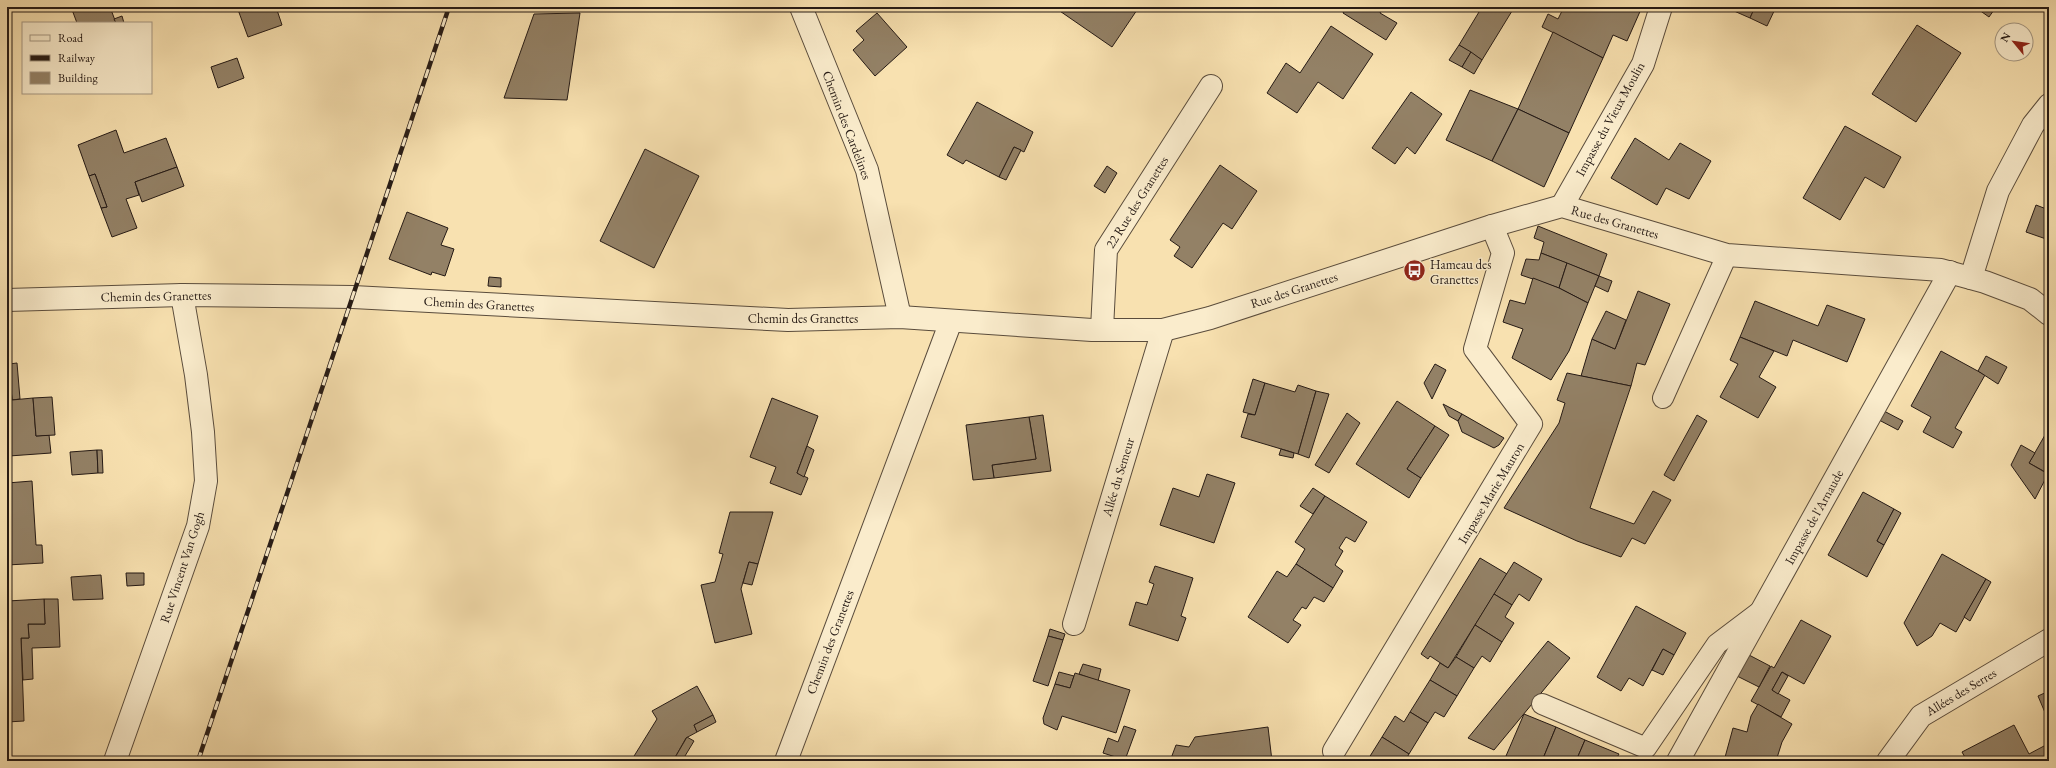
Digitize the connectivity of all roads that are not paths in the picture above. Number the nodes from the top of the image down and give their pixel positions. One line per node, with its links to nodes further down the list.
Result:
1 (801, 7): 13 (street, Chemin des Cardelines)
2 (1660, 7): 5 (street, Impasse du Vieux Moulin)
3 (1210, 86): 15 (street, 22 Rue des Granettes)
4 (2049, 105): 9 (street)
5 (1562, 206): 6 (street, Rue des Granettes); 7 (street, Rue des Granettes)
6 (1492, 226): 16 (street, Rue des Granettes); 22 (street, Impasse Marie Mauron)
7 (1727, 255): 8 (street, Rue des Granettes); 17 (lane)
8 (1950, 272): 9 (street, Rue des Granettes); 18 (street, Impasse de l'Arnaude)
9 (1972, 278): 12 (street, Rue des Granettes)
10 (182, 295): 11 (street, Chemin des Granettes); 13 (street, Chemin des Granettes); 23 (street, Rue Vincent Van Gogh)
11 (7, 300)
12 (2049, 314)
13 (900, 317): 14 (street, Chemin des Granettes)
14 (951, 321): 15 (street, Chemin des Granettes); 24 (street, Chemin des Granettes)
15 (1097, 330): 16 (street, Rue des Granettes)
16 (1163, 330): 19 (street, Allée du Semeur)
17 (1663, 398)
18 (1762, 610): 21 (lane); 25 (street, Impasse de l'Arnaude)
19 (1074, 624)
20 (2049, 640): 26 (street, Allées des Serres)
21 (1542, 704)
22 (1334, 751)
23 (115, 761)
24 (786, 761)
25 (1678, 761)
26 (1888, 761)

